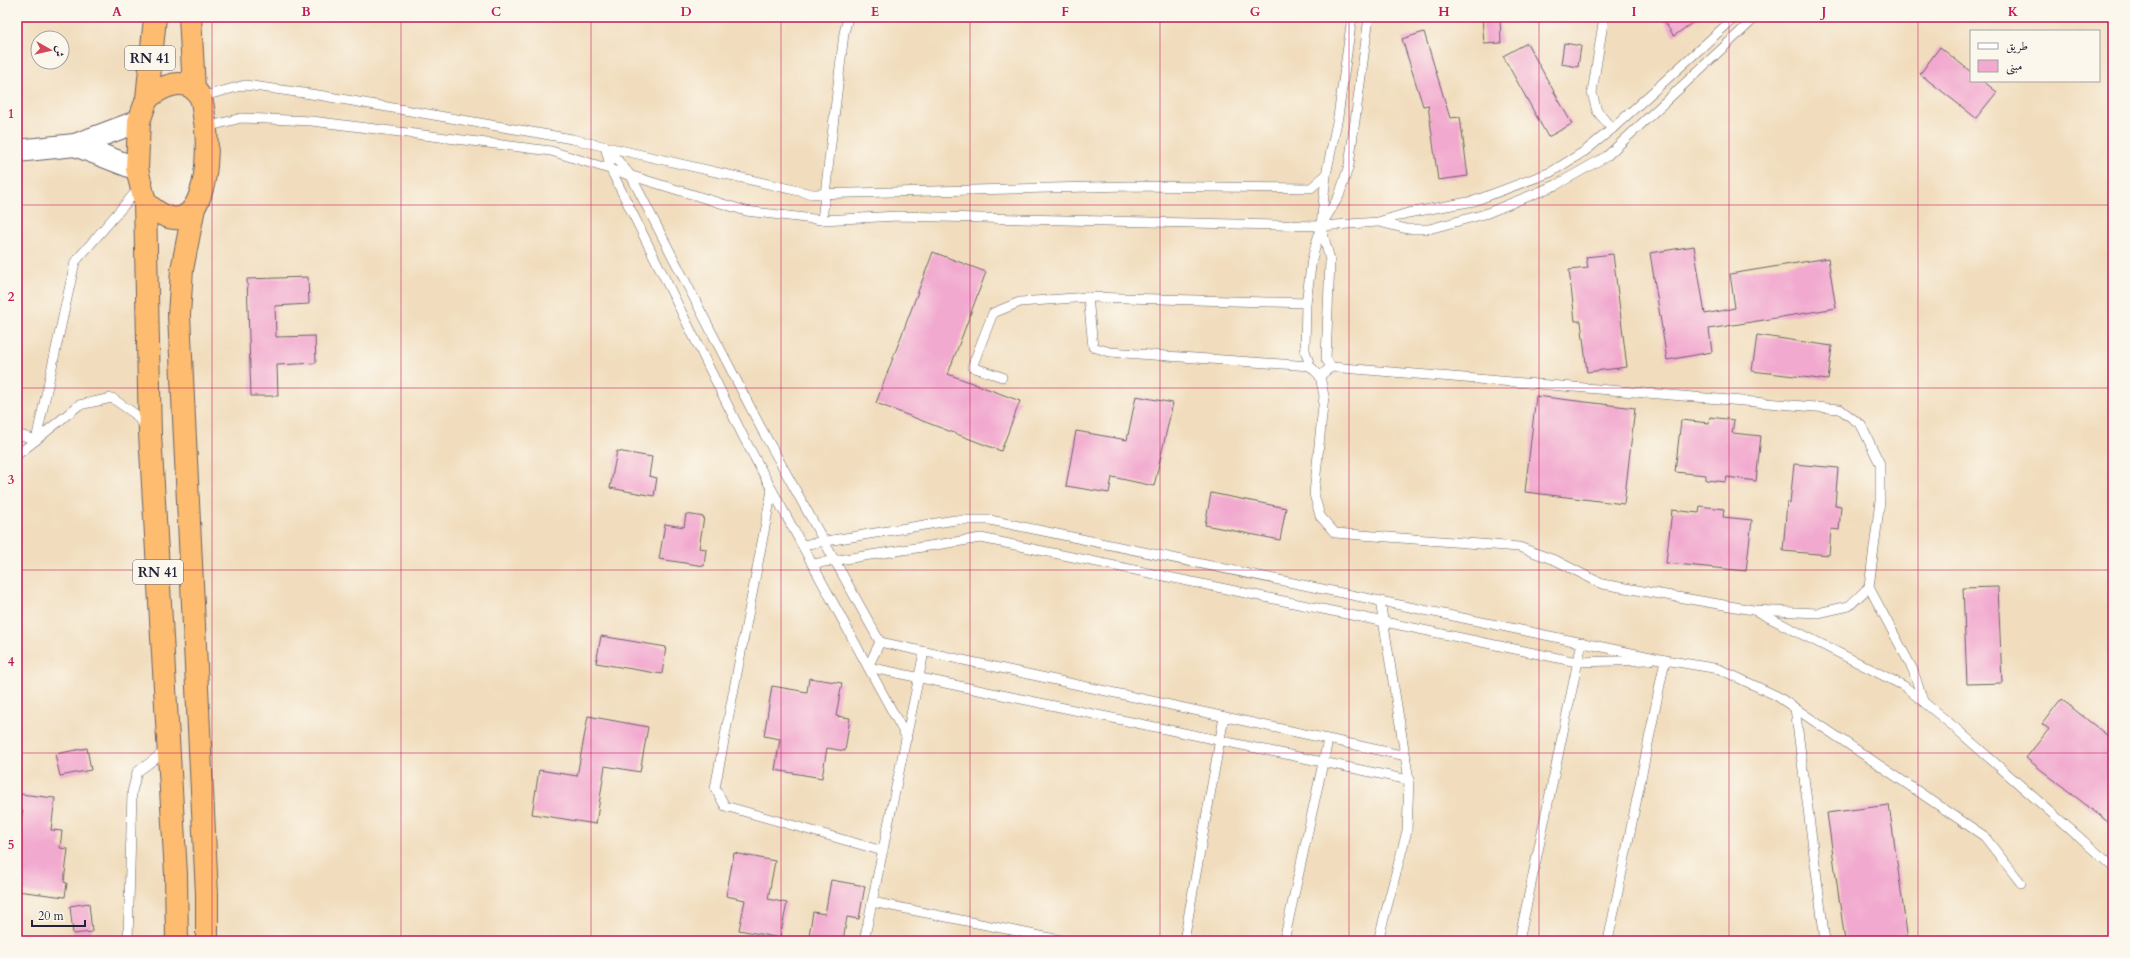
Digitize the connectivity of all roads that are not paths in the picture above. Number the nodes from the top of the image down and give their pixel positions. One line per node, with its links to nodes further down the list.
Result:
1 (155, 17): 10 (highway, RN 41)
2 (190, 17): 9 (highway, RN 41)
3 (848, 17): 21 (lane)
4 (1352, 17): 18 (lane)
5 (1369, 17): 25 (lane)
6 (1604, 17): 13 (lane)
7 (1735, 17): 13 (lane)
8 (1756, 17): 24 (lane)
9 (197, 93): 10 (highway); 12 (highway); 15 (lane)
10 (147, 99): 11 (highway)
11 (139, 121): 14 (street); 20 (highway)
12 (207, 127): 17 (lane); 22 (highway)
13 (1612, 129): 24 (lane)
14 (75, 145): 16 (street); 20 (street)
15 (605, 146): 17 (lane); 19 (lane); 21 (lane)
16 (17, 151)
17 (611, 170): 19 (lane); 36 (lane)
18 (1326, 175): 21 (lane); 25 (lane)
19 (631, 176): 23 (lane); 37 (lane)
20 (141, 186): 22 (highway); 33 (highway, RN 41); 34 (lane)
21 (825, 194): 23 (lane)
22 (194, 208): 68 (highway, RN 41)
23 (822, 220): 25 (lane)
24 (1378, 222): 25 (lane)
25 (1321, 226): 27 (lane); 29 (lane)
26 (1088, 297): 27 (lane); 28 (lane); 31 (lane)
27 (1306, 303): 28 (lane)
28 (1310, 366): 30 (lane)
29 (1331, 367): 30 (lane); 41 (lane)
30 (1320, 376): 43 (lane)
31 (1002, 377)
32 (17, 434): 34 (lane)
33 (150, 434): 34 (lane); 58 (highway, RN 41)
34 (36, 440): 35 (lane)
35 (17, 455)
36 (772, 490): 38 (lane); 62 (lane)
37 (824, 541): 38 (lane); 39 (lane); 42 (lane)
38 (802, 545): 40 (lane)
39 (835, 560): 40 (lane); 44 (lane); 45 (lane)
40 (812, 564): 50 (lane)
41 (1869, 586): 43 (lane); 52 (lane)
42 (1380, 600): 44 (lane); 46 (lane)
43 (1753, 610): 52 (lane)
44 (1384, 622): 49 (lane); 59 (lane)
45 (880, 642): 47 (lane); 50 (lane)
46 (1582, 642): 48 (lane); 49 (lane)
47 (924, 652): 51 (lane); 54 (lane)
48 (1665, 660): 49 (lane); 53 (lane); 75 (lane)
49 (1577, 662): 74 (lane)
50 (868, 666): 51 (lane); 55 (lane)
51 (919, 677): 55 (lane); 56 (lane)
52 (1924, 702): 63 (lane)
53 (1795, 708): 64 (lane); 76 (lane)
54 (1224, 717): 56 (lane); 57 (lane)
55 (907, 738): 62 (lane)
56 (1220, 740): 60 (lane); 71 (lane)
57 (1328, 740): 59 (lane); 60 (lane)
58 (167, 750): 66 (lane); 67 (highway, RN 41)
59 (1406, 756): 61 (lane)
60 (1323, 762): 61 (lane); 72 (lane)
61 (1409, 780): 73 (lane)
62 (883, 851): 65 (lane)
63 (2113, 867)
64 (2021, 883)
65 (872, 902): 69 (lane); 70 (lane)
66 (128, 941)
67 (177, 941)
68 (207, 941)
69 (864, 941)
70 (1065, 941)
71 (1184, 941)
72 (1284, 941)
73 (1378, 941)
74 (1518, 941)
75 (1608, 941)
76 (1825, 941)

